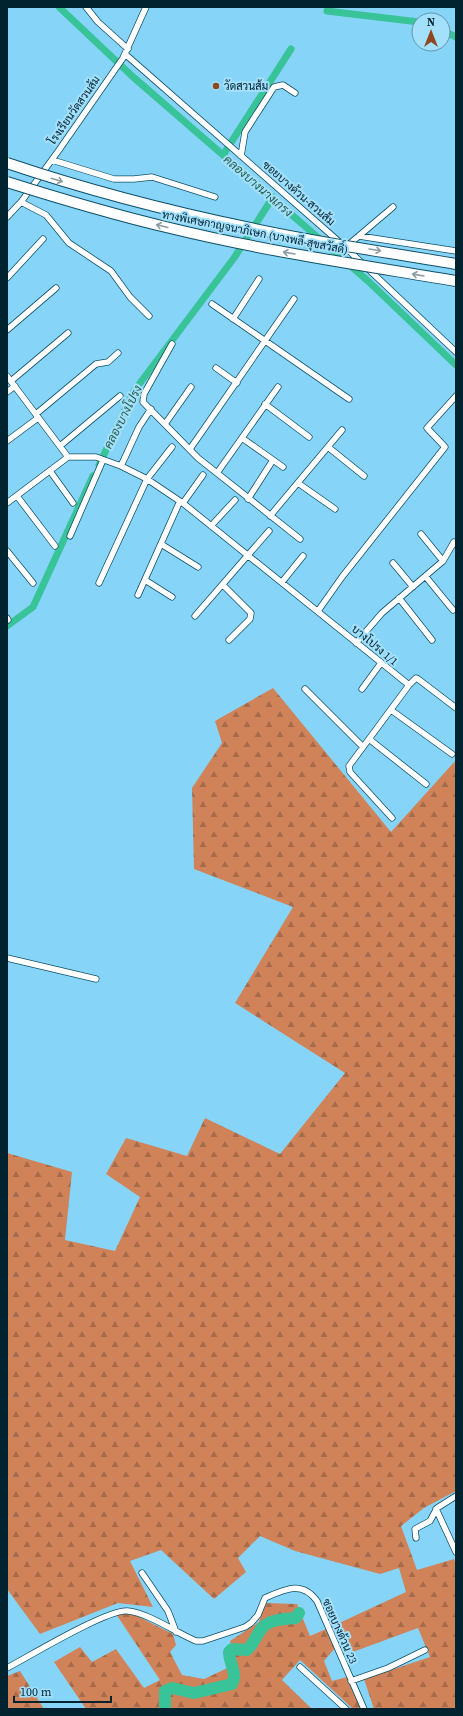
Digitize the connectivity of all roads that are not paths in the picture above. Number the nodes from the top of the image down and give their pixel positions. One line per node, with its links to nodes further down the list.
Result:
1 (86, 7): 3 (street, ซอยบางด้วน-สวนส้ม)
2 (146, 7): 3 (street, โรงเรียนวัดสวนส้ม)
3 (125, 54): 5 (street, ซอยบางด้วน-สวนส้ม); 6 (street, โรงเรียนวัดสวนส้ม)
4 (295, 93): 5 (street)
5 (241, 156): 15 (street, ซอยบางด้วน-สวนส้ม)
6 (52, 160): 9 (street); 10 (street, โรงเรียนวัดสวนส้ม)
7 (7, 163): 17 (highway, ทางพิเศษกาญจนาภิเษก (บางพลี-สุขสวัสดิ์), one-way to 17, bridge)
8 (7, 182): 20 (highway, ทางพิเศษกาญจนาภิเษก (บางพลี-สุขสวัสดิ์), one-way to 8, bridge)
9 (215, 197)
10 (21, 202): 12 (street, โรงเรียนวัดสวนส้ม); 24 (street)
11 (393, 207): 13 (street)
12 (7, 217)
13 (359, 236): 15 (street); 16 (street)
14 (43, 239): 18 (street)
15 (345, 247): 30 (street, ซอยบางด้วน-สวนส้ม)
16 (456, 251)
17 (456, 264)
18 (7, 278)
19 (259, 279): 25 (street)
20 (456, 281)
21 (56, 288): 26 (street)
22 (294, 299): 28 (street)
23 (212, 304): 25 (street)
24 (149, 316)
25 (233, 319): 28 (street)
26 (7, 330)
27 (68, 333): 33 (street)
28 (265, 342): 34 (street); 41 (street)
29 (172, 344): 43 (street)
30 (456, 352)
31 (118, 353): 44 (street)
32 (216, 368): 34 (street)
33 (9, 379): 35 (street)
34 (237, 383): 53 (street)
35 (15, 386): 38 (street); 44 (street)
36 (191, 387): 45 (street)
37 (278, 387): 42 (street)
38 (7, 392)
39 (120, 396): 50 (street)
40 (456, 396): 98 (street)
41 (349, 399)
42 (266, 404): 47 (street); 48 (street)
43 (151, 409): 45 (street); 57 (street)
44 (37, 416): 49 (street); 50 (street)
45 (165, 424): 53 (street)
46 (342, 430): 51 (street)
47 (309, 437)
48 (242, 438): 56 (street); 60 (street)
49 (7, 441)
50 (60, 446): 54 (street)
51 (328, 447): 62 (street); 64 (street)
52 (172, 448): 63 (street)
53 (190, 449): 60 (street)
54 (68, 457): 55 (street, บางโปรง 1/1); 59 (street)
55 (102, 459): 57 (street, บางโปรง 1/1); 76 (street)
56 (273, 460): 58 (street); 66 (street)
57 (121, 466): 63 (street, บางโปรง 1/1)
58 (283, 467)
59 (50, 471): 65 (street); 70 (street)
60 (217, 473): 66 (street)
61 (203, 475): 68 (street)
62 (364, 476)
63 (147, 478): 68 (street, บางโปรง 1/1); 91 (street)
64 (298, 482): 71 (street); 72 (street)
65 (17, 496): 69 (street); 80 (street)
66 (248, 499): 72 (street)
67 (235, 500): 73 (street)
68 (182, 502): 73 (street, บางโปรง 1/1); 79 (street)
69 (7, 503)
70 (73, 503)
71 (335, 509)
72 (270, 516): 77 (street)
73 (211, 526): 82 (street, บางโปรง 1/1)
74 (269, 531): 82 (street)
75 (421, 534): 84 (street)
76 (70, 536)
77 (300, 539)
78 (455, 542): 84 (street)
79 (161, 544): 86 (street); 88 (street)
80 (55, 546)
81 (7, 551): 90 (street)
82 (249, 556): 89 (street, บางโปรง 1/1); 92 (street)
83 (303, 556): 89 (street)
84 (443, 561): 87 (street)
85 (393, 563): 93 (street)
86 (198, 566)
87 (426, 577): 93 (street); 97 (street)
88 (145, 580): 94 (street); 95 (street)
89 (282, 582): 98 (street, บางโปรง 1/1)
90 (33, 583)
91 (99, 583)
92 (222, 585): 99 (street); 100 (street)
93 (413, 587): 96 (street)
94 (138, 594)
95 (172, 597)
96 (399, 598): 101 (street); 102 (street)
97 (453, 610)
98 (318, 611): 102 (street, บางโปรง 1/1)
99 (195, 616)
100 (229, 640)
101 (432, 640)
102 (356, 642): 103 (street, บางโปรง 1/1)
103 (381, 663): 104 (street, บางโปรง 1/1); 106 (street)
104 (408, 685): 107 (street); 108 (street)
105 (305, 689): 110 (street)
106 (362, 689)
107 (456, 708)
108 (391, 710): 109 (street); 111 (street)
109 (369, 739): 110 (street); 112 (street)
110 (363, 747): 113 (street)
111 (452, 754)
112 (426, 784)
113 (392, 818)
114 (7, 958): 115 (street)
115 (96, 979)
116 (456, 1496): 117 (street)
117 (436, 1509): 118 (street); 119 (street)
118 (416, 1538)
119 (456, 1552)
120 (142, 1573): 121 (street)
121 (176, 1632): 124 (street, ซอยบางด้วน 23); 125 (street, ซอยบางด้วน 23)
122 (425, 1650): 125 (street)
123 (300, 1667): 126 (street)
124 (7, 1668)
125 (351, 1681): 127 (street, ซอยบางด้วน 23)
126 (346, 1709)
127 (364, 1709)

